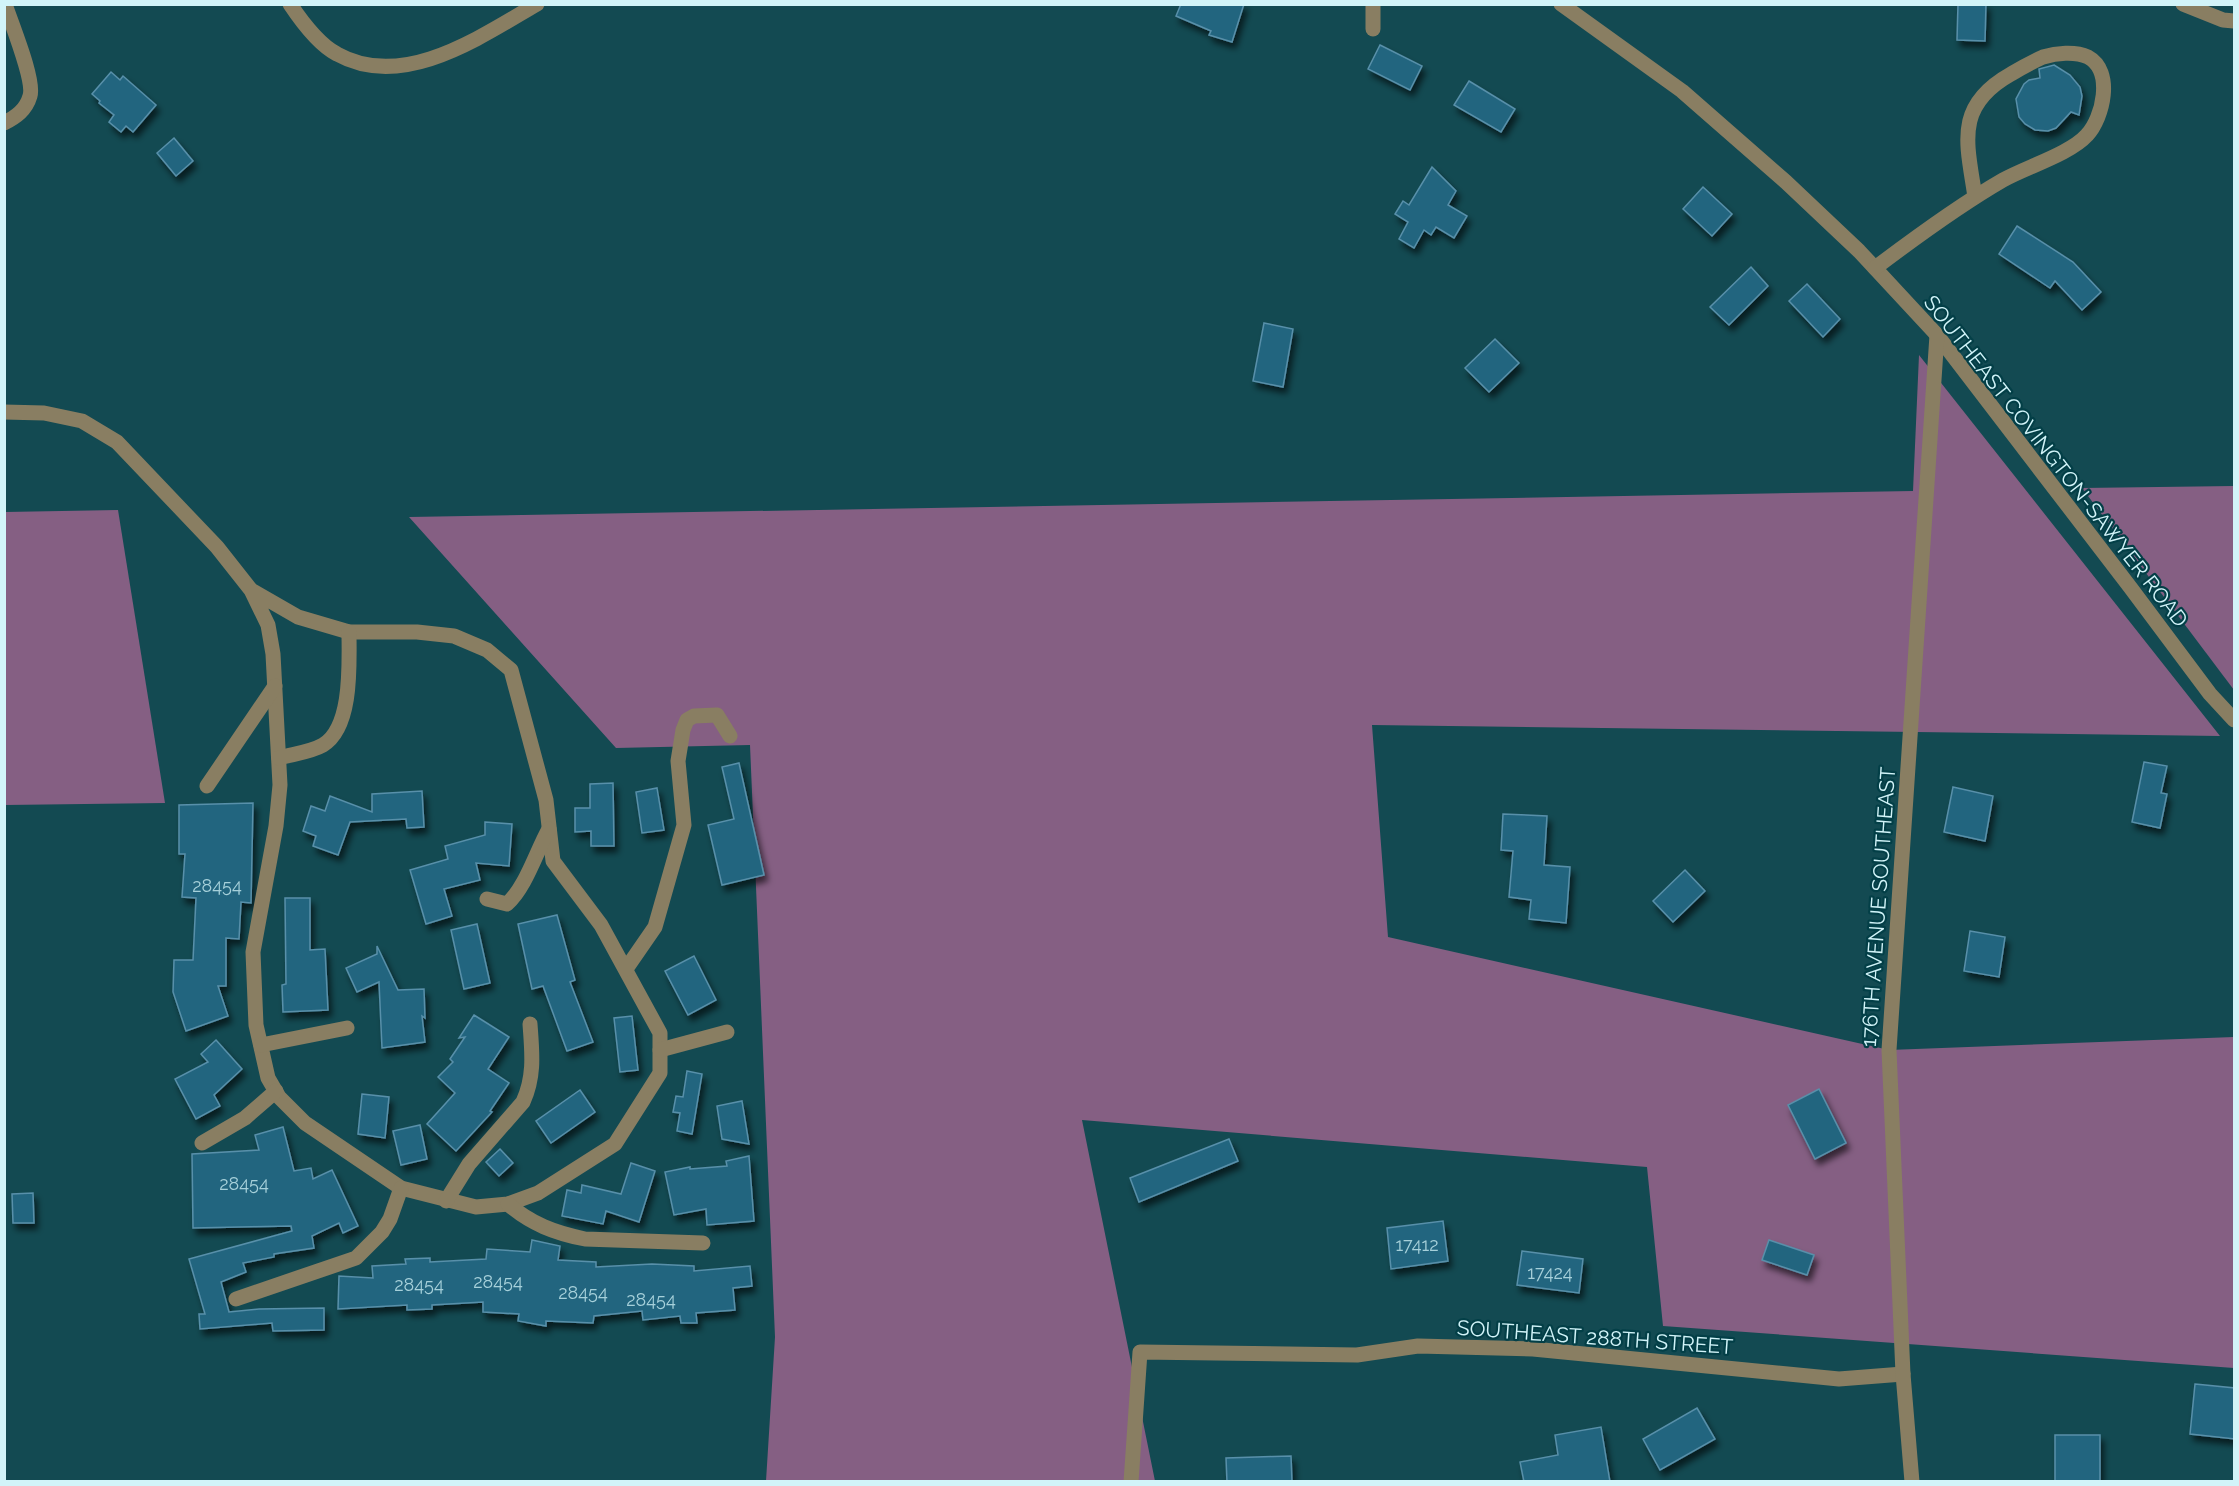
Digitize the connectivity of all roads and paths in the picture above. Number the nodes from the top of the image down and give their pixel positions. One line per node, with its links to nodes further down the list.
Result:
1 (5, 4): 9 (street)
2 (290, 4): 3 (street)
3 (537, 4)
4 (1372, 4): 8 (street)
5 (1562, 4): 11 (street, SOUTHEAST COVINGTON-SAWYER ROAD)
6 (2183, 4): 7 (street)
7 (2229, 20)
8 (1373, 29)
9 (4, 123)
10 (1975, 197): 10 (street); 11 (street)
11 (1875, 268): 12 (street, SOUTHEAST COVINGTON-SAWYER ROAD)
12 (1937, 335): 17 (street, SOUTHEAST COVINGTON-SAWYER ROAD); 36 (street, 176TH AVENUE SOUTHEAST)
13 (4, 411): 14 (street)
14 (251, 590): 15 (street); 16 (street)
15 (349, 632): 19 (street); 21 (street)
16 (275, 686): 19 (street); 20 (street)
17 (2235, 720)
18 (730, 736): 23 (street)
19 (279, 758): 27 (street)
20 (207, 786)
21 (549, 829): 22 (street); 23 (street)
22 (487, 899)
23 (626, 969): 28 (street)
24 (530, 1024): 32 (street)
25 (347, 1028): 27 (street)
26 (728, 1032): 28 (street)
27 (261, 1045): 29 (street)
28 (660, 1050): 33 (street)
29 (276, 1091): 30 (street); 31 (street)
30 (202, 1143)
31 (400, 1188): 32 (street); 35 (street)
32 (446, 1201): 33 (street)
33 (508, 1204): 34 (street)
34 (703, 1243)
35 (236, 1299)
36 (1903, 1374): 37 (street, SOUTHEAST 288TH STREET); 38 (street, 176TH AVENUE SOUTHEAST)
37 (1131, 1482)
38 (1912, 1482)

